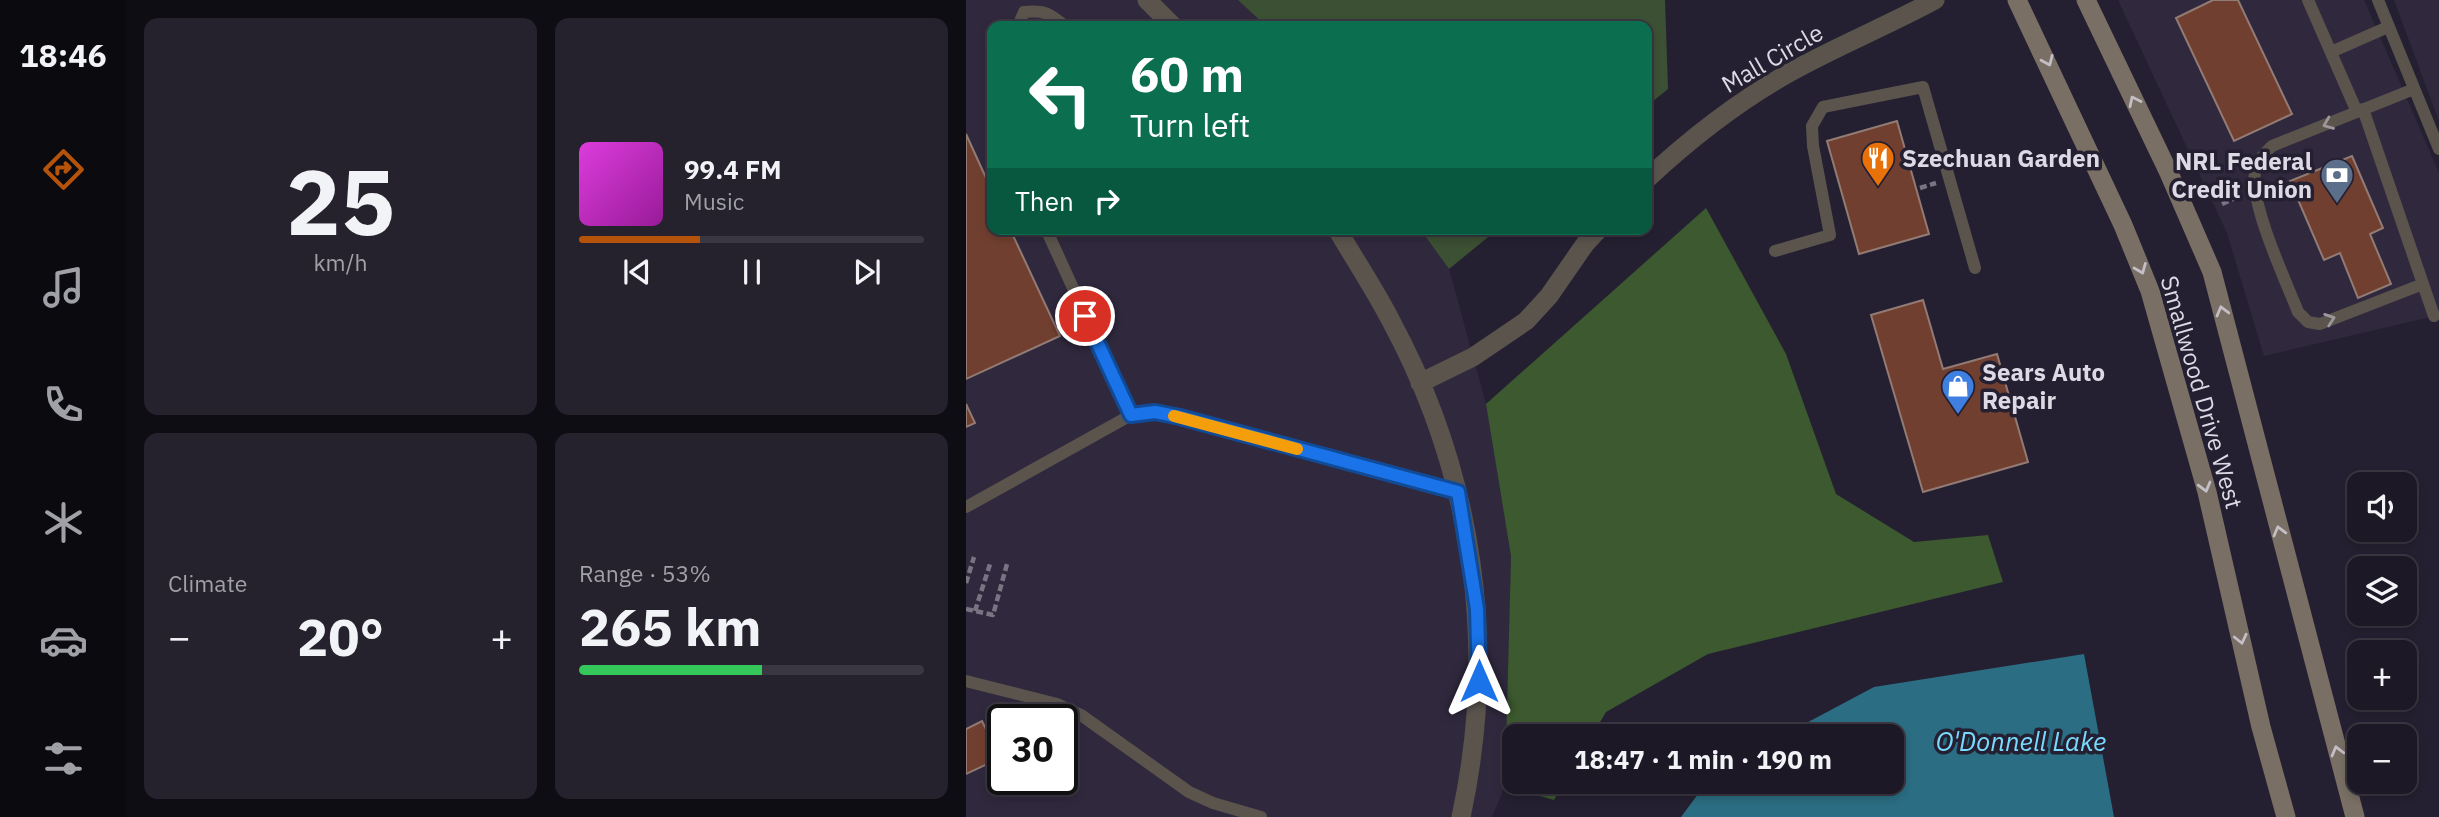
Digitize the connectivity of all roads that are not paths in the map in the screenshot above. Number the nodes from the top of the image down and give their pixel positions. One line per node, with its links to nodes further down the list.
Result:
1 (1147, 0): 9 (street)
2 (1935, 0): 15 (street, Mall Circle)
3 (2017, 0): 30 (main road, Smallwood Drive West, one-way to 30)
4 (2086, 0): 31 (main road, Smallwood Drive West, one-way to 4)
5 (2308, 0): 11 (lane)
6 (2378, 0): 10 (lane)
7 (1020, 21): 8 (lane)
8 (1058, 21)
9 (1168, 21)
10 (2389, 27): 11 (lane); 12 (lane)
11 (2331, 52): 13 (lane)
12 (2414, 89): 13 (lane); 14 (lane)
13 (2360, 111): 21 (lane); 21 (lane, one-way to 21)
14 (2439, 149)
15 (1652, 174)
16 (1049, 235): 24 (lane)
17 (1341, 235): 23 (street)
18 (1593, 235): 23 (street)
19 (1776, 251): 20 (lane)
20 (1975, 268)
21 (2423, 284): 22 (lane)
22 (2434, 316)
23 (1420, 383): 25 (street)
24 (1131, 415): 25 (lane); 26 (lane)
25 (1458, 492): 29 (street)
26 (966, 507)
27 (966, 681): 28 (lane)
28 (1261, 817)
29 (1461, 817)
30 (2286, 817)
31 (2355, 817)

